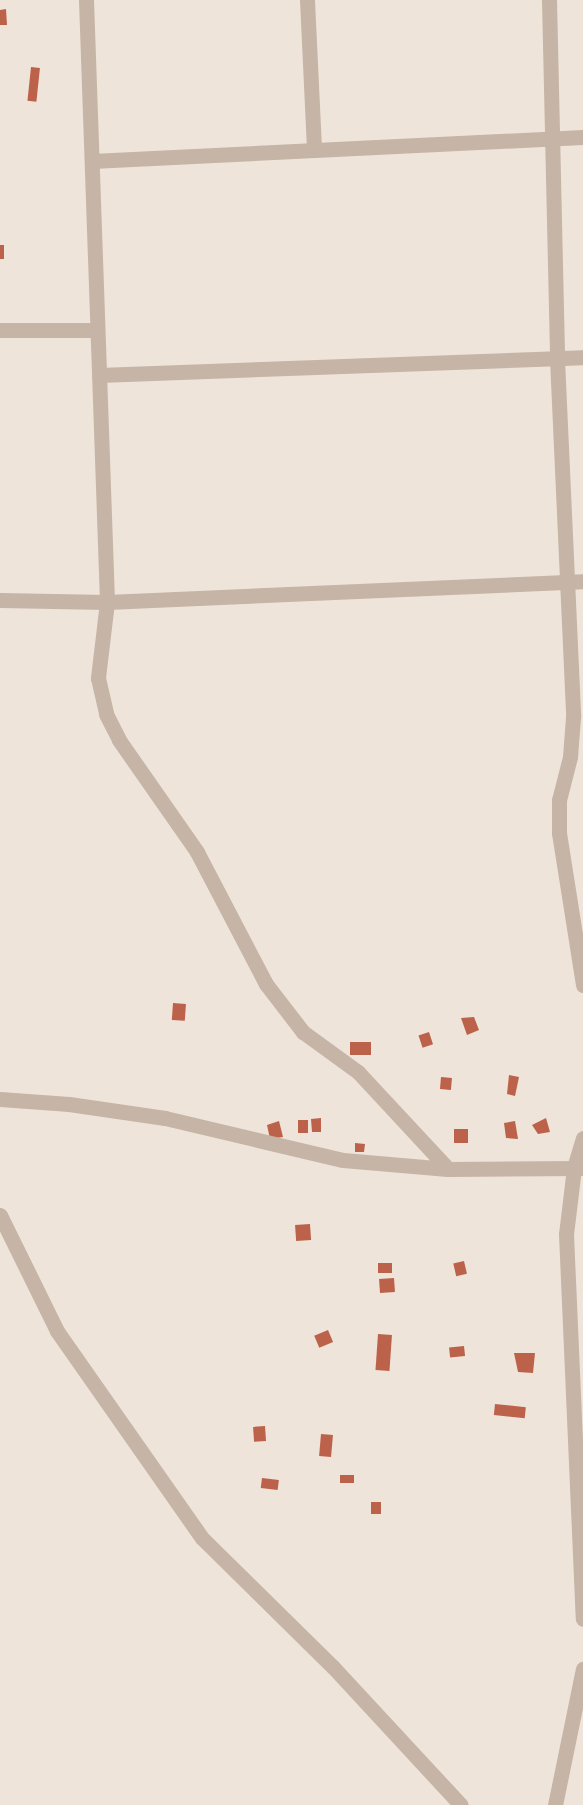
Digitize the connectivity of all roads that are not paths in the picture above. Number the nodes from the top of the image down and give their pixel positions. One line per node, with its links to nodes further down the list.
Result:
1 (86, 0): 7 (street)
2 (307, 0): 6 (street)
3 (549, 0): 5 (street)
4 (583, 137): 5 (street)
5 (552, 139): 6 (street); 11 (street)
6 (315, 149): 7 (street)
7 (92, 161): 9 (street)
8 (0, 330): 9 (street)
9 (97, 330): 12 (street)
10 (583, 357): 11 (street)
11 (557, 359): 12 (street); 13 (street)
12 (99, 375): 15 (street)
13 (576, 581): 15 (street); 16 (street)
14 (0, 600): 15 (street)
15 (107, 602): 21 (street)
16 (576, 758): 17 (street)
17 (583, 985)
18 (0, 1099): 21 (street)
19 (583, 1138): 20 (street)
20 (578, 1168): 21 (street); 23 (street)
21 (448, 1169)
22 (0, 1215): 25 (street)
23 (583, 1619)
24 (583, 1669): 26 (street)
25 (461, 1805)
26 (555, 1805)

